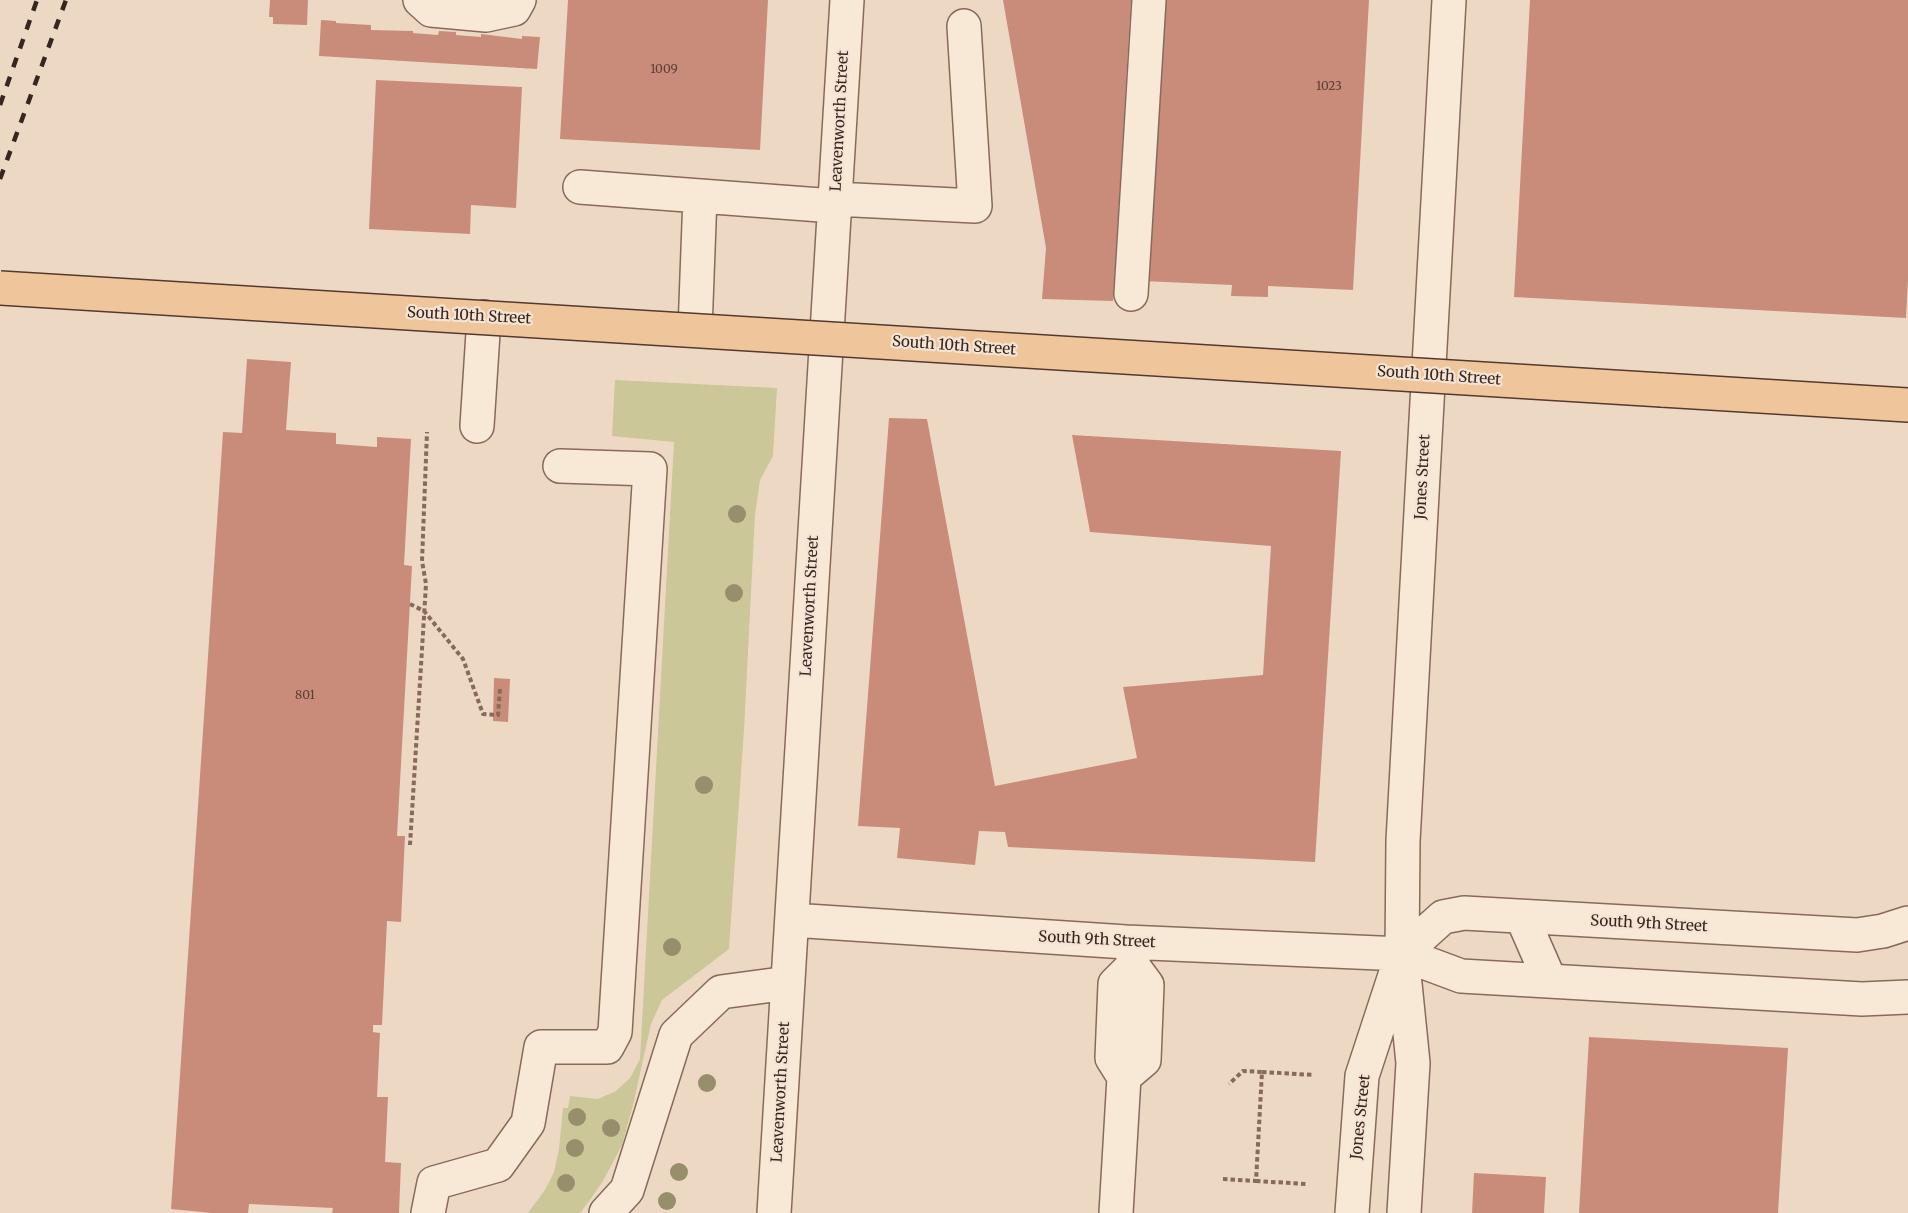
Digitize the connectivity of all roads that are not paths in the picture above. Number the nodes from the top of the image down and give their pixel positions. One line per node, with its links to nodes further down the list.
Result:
1 (420, 0): 2 (street)
2 (519, 0)
3 (847, 0): 9 (street, Leavenworth Street)
4 (1149, 0): 11 (street)
5 (1449, 0): 21 (street, Jones Street)
6 (964, 26): 9 (street)
7 (580, 188): 8 (street)
8 (700, 196): 9 (street); 13 (street)
9 (835, 203): 18 (street, Leavenworth Street)
10 (0, 288): 12 (main road, South 10th Street, bridge)
11 (1131, 294)
12 (483, 317): 13 (main road, South 10th Street, bridge); 15 (street)
13 (695, 330): 14 (main road, South 10th Street, bridge)
14 (1908, 405)
15 (477, 426)
16 (560, 466): 25 (street)
17 (1522, 917): 19 (street, South 9th Street); 21 (street, South 9th Street); 22 (street)
18 (792, 920): 20 (street, South 9th Street); 23 (street, Leavenworth Street)
19 (1908, 923)
20 (1133, 954): 21 (street, South 9th Street); 28 (street)
21 (1402, 954): 22 (street, South 9th Street); 29 (street, Jones Street); 30 (street, Jones Street)
22 (1550, 981): 24 (street, South 9th Street)
23 (788, 983): 26 (street); 27 (street, Leavenworth Street)
24 (1908, 997)
25 (428, 1213)
26 (606, 1213)
27 (774, 1213)
28 (1116, 1213)
29 (1352, 1213)
30 (1404, 1213)

